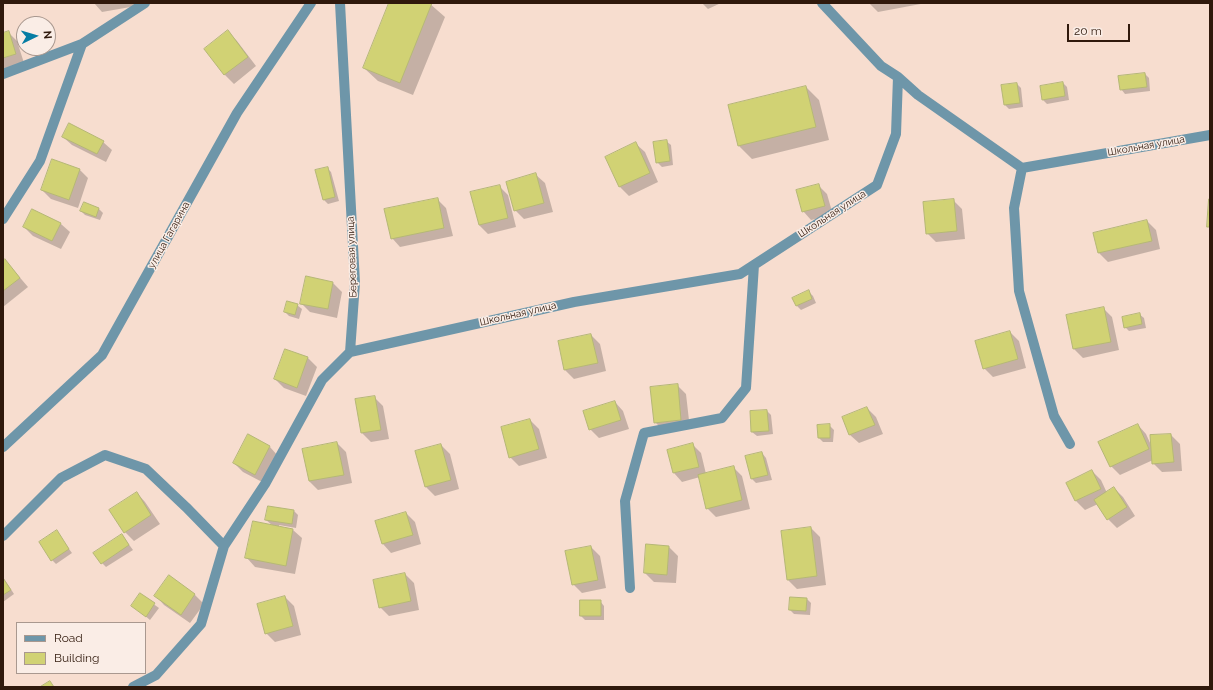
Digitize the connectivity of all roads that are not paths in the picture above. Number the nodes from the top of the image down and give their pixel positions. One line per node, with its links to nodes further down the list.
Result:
1 (145, 3): 5 (street)
2 (311, 3): 14 (street, улица Гагарина)
3 (340, 3): 12 (street, Береговая улица)
4 (822, 3): 7 (street)
5 (82, 44): 6 (street); 10 (street)
6 (3, 74)
7 (898, 77): 9 (street); 11 (street, Школьная улица)
8 (1210, 135): 9 (street, Школьная улица)
9 (1022, 168): 13 (street)
10 (3, 219)
11 (754, 265): 12 (street, Школьная улица); 17 (street)
12 (350, 352): 16 (street)
13 (1070, 444)
14 (3, 447)
15 (3, 536): 16 (street)
16 (224, 546): 18 (street)
17 (630, 588)
18 (134, 687)

